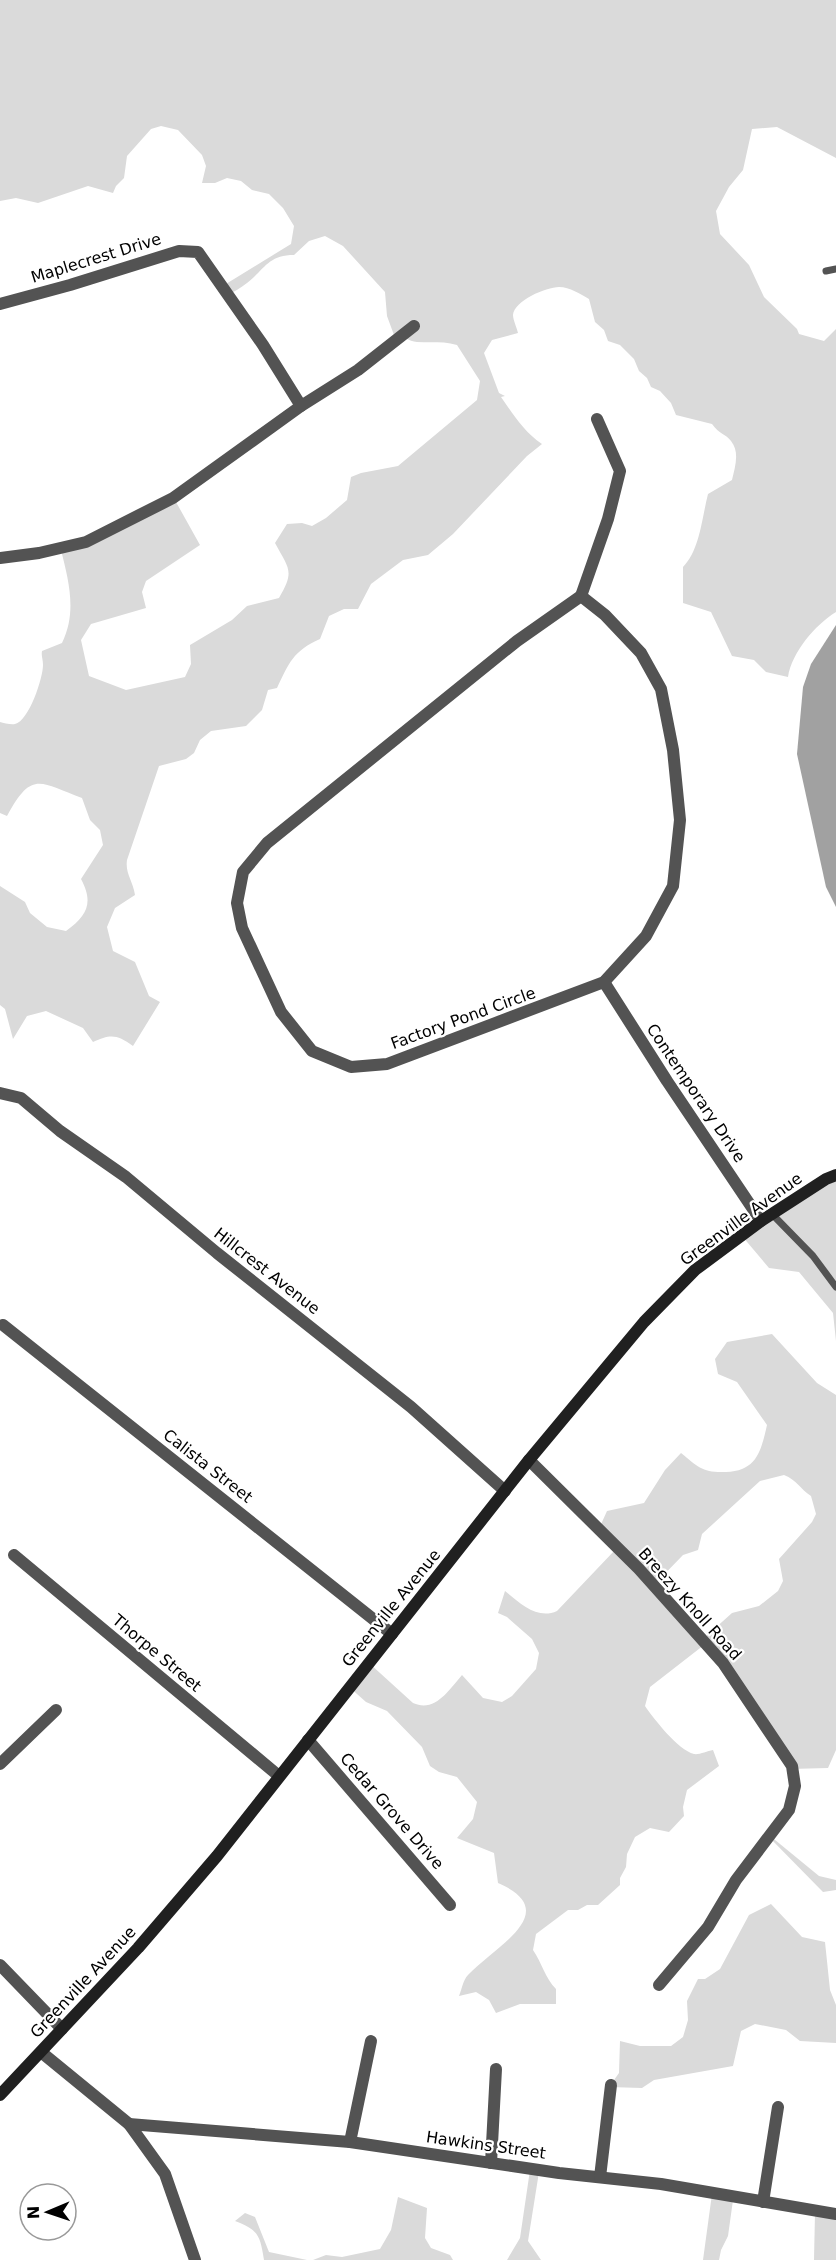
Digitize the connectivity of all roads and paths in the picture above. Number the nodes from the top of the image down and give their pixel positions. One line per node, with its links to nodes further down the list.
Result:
1 (836, 269): 2 (lane)
2 (826, 271)
3 (0, 304): 5 (street, Maplecrest Drive)
4 (414, 326): 5 (street)
5 (301, 406): 7 (street)
6 (597, 419): 8 (street)
7 (0, 558)
8 (581, 596): 9 (street, Factory Pond Circle); 9 (street, Factory Pond Circle)
9 (604, 982): 12 (street, Contemporary Drive)
10 (0, 1093): 16 (street, Hillcrest Avenue)
11 (836, 1175): 12 (main road, Greenville Avenue)
12 (767, 1218): 13 (lane); 15 (main road, Greenville Avenue)
13 (836, 1287)
14 (3, 1325): 18 (street, Calista Street)
15 (529, 1460): 16 (main road, Greenville Avenue); 25 (street, Breezy Knoll Road)
16 (505, 1491): 18 (main road, Greenville Avenue)
17 (14, 1555): 22 (street, Thorpe Street)
18 (392, 1634): 20 (main road, Greenville Avenue)
19 (56, 1710): 21 (street)
20 (308, 1740): 22 (main road, Greenville Avenue); 23 (street, Cedar Grove Drive)
21 (0, 1764)
22 (279, 1776): 26 (main road, Greenville Avenue)
23 (450, 1905)
24 (0, 1965): 26 (street)
25 (659, 1985)
26 (62, 2029): 28 (main road, Greenville Avenue)
27 (371, 2041): 34 (street)
28 (41, 2052): 31 (main road, Greenville Avenue); 33 (street)
29 (496, 2069): 35 (street)
30 (611, 2085): 36 (street)
31 (0, 2095)
32 (778, 2107): 37 (street)
33 (129, 2124): 34 (street, Hawkins Street); 39 (street)
34 (350, 2142): 35 (street, Hawkins Street)
35 (491, 2163): 36 (street, Hawkins Street)
36 (600, 2177): 37 (street, Hawkins Street)
37 (764, 2202): 38 (street, Hawkins Street)
38 (836, 2214)
39 (195, 2260)

